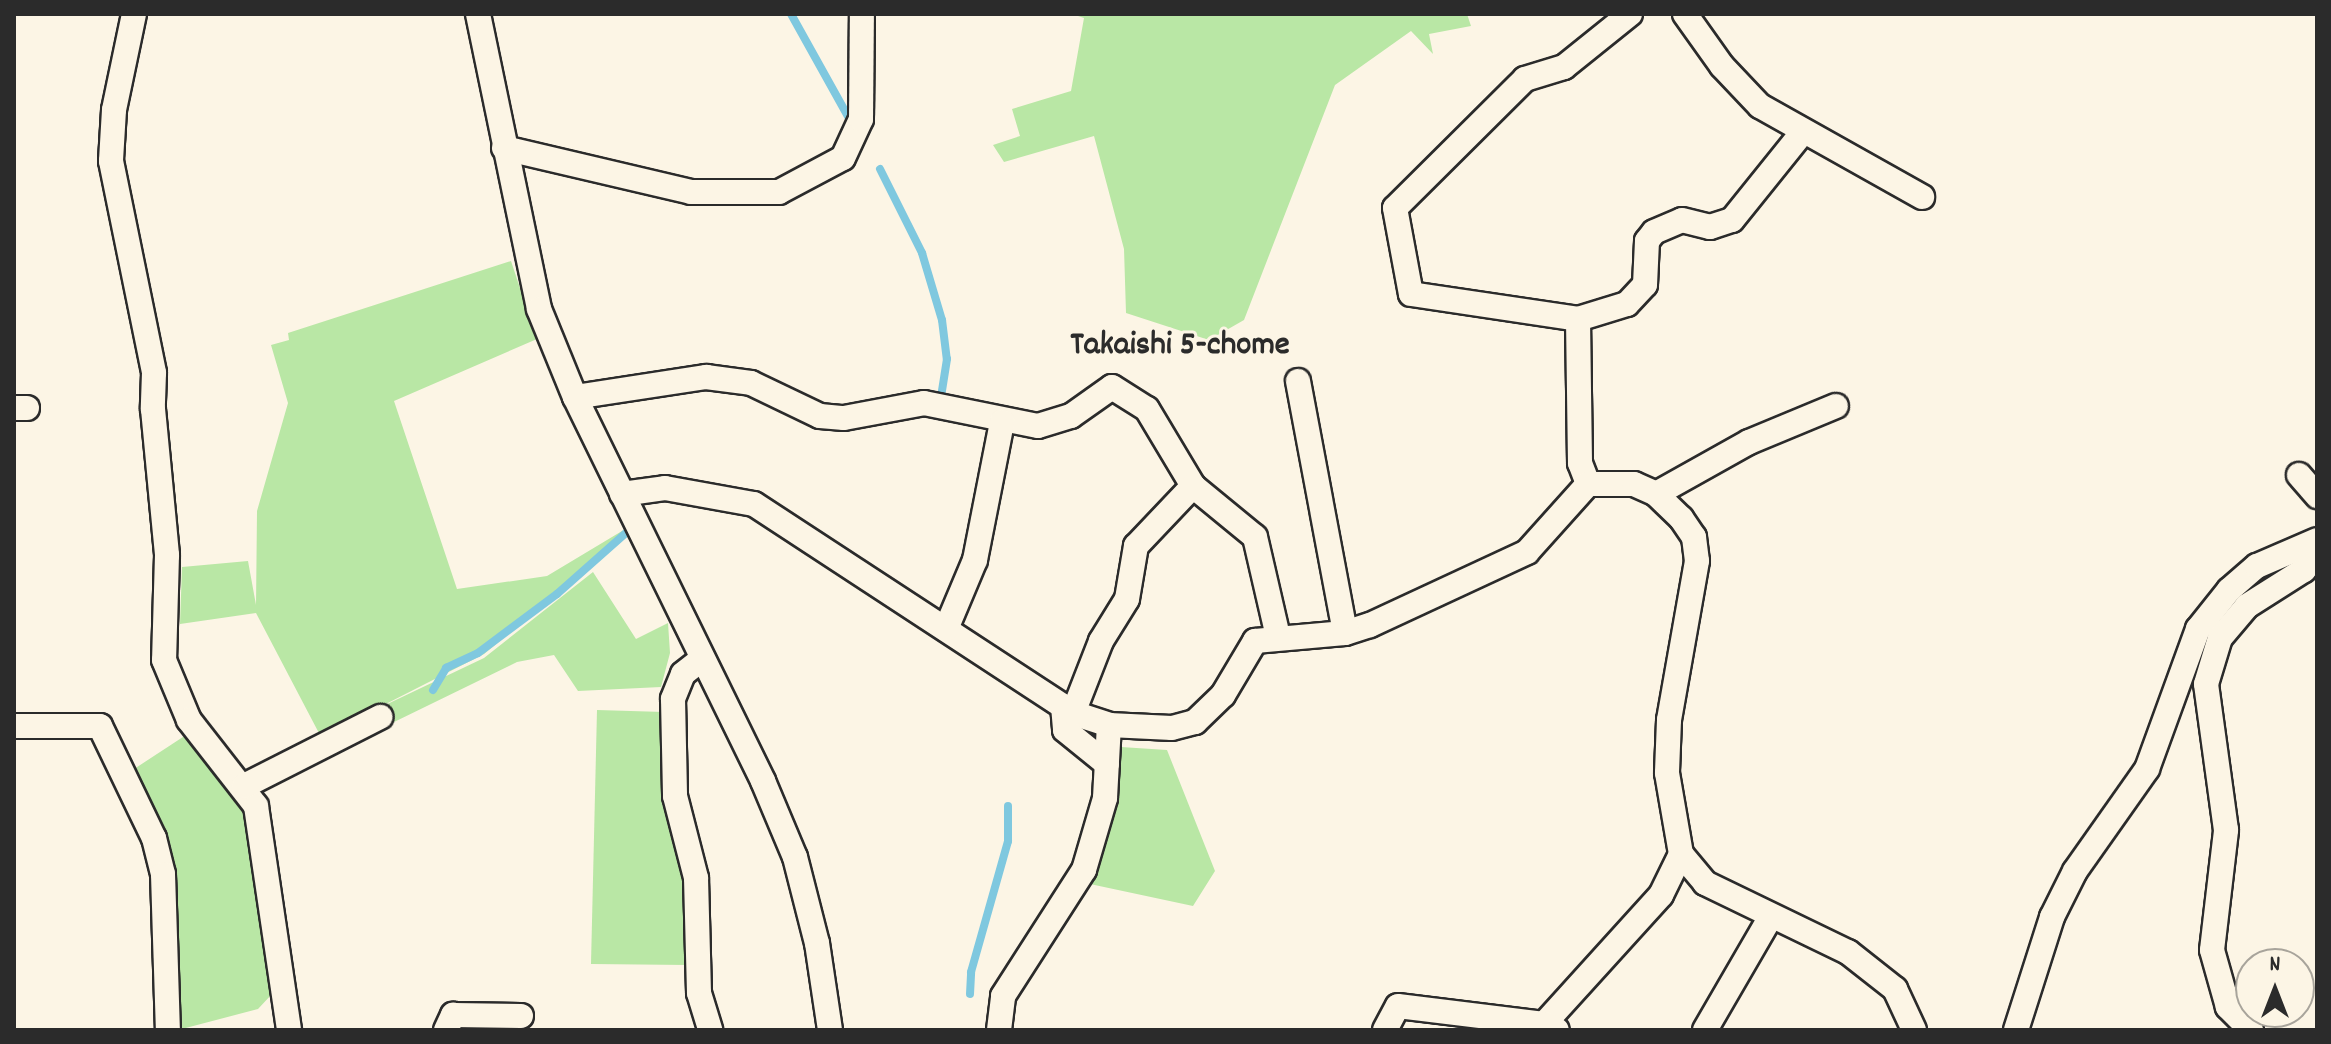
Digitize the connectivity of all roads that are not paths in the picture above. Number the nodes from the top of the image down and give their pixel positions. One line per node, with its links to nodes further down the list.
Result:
1 (134, 14): 29 (street)
2 (478, 14): 7 (street)
3 (862, 14): 7 (street)
4 (1630, 14): 9 (street)
5 (1685, 14): 6 (street)
6 (1802, 133): 8 (street); 9 (street)
7 (504, 148): 11 (street)
8 (1922, 197)
9 (1578, 319): 14 (street)
10 (1298, 381): 21 (street)
11 (575, 397): 13 (street); 16 (street)
12 (1836, 406): 17 (street)
13 (1002, 422): 15 (street); 20 (street)
14 (1588, 484): 17 (street); 21 (street)
15 (1193, 486): 22 (street); 24 (street)
16 (622, 494): 20 (street); 23 (street)
17 (1656, 494): 30 (street)
18 (2317, 540): 44 (street)
19 (2317, 551): 45 (street)
20 (946, 629): 24 (street)
21 (1345, 633): 22 (street)
22 (1278, 637): 26 (street)
23 (702, 659): 38 (street); 39 (street)
24 (1068, 710): 26 (street); 28 (street)
25 (380, 717): 29 (street)
26 (1109, 725): 28 (street)
27 (14, 726): 35 (street)
28 (1107, 764): 40 (street)
29 (244, 786): 33 (street)
30 (1681, 854): 31 (street); 34 (street)
31 (1770, 918): 42 (street); 43 (street)
32 (521, 1016): 37 (street)
33 (288, 1018): 36 (street)
34 (1551, 1027): 41 (street)
35 (168, 1030)
36 (279, 1030)
37 (446, 1030)
38 (710, 1030)
39 (830, 1030)
40 (999, 1030)
41 (1385, 1030)
42 (1705, 1030)
43 (1914, 1030)
44 (2016, 1030)
45 (2251, 1030)

